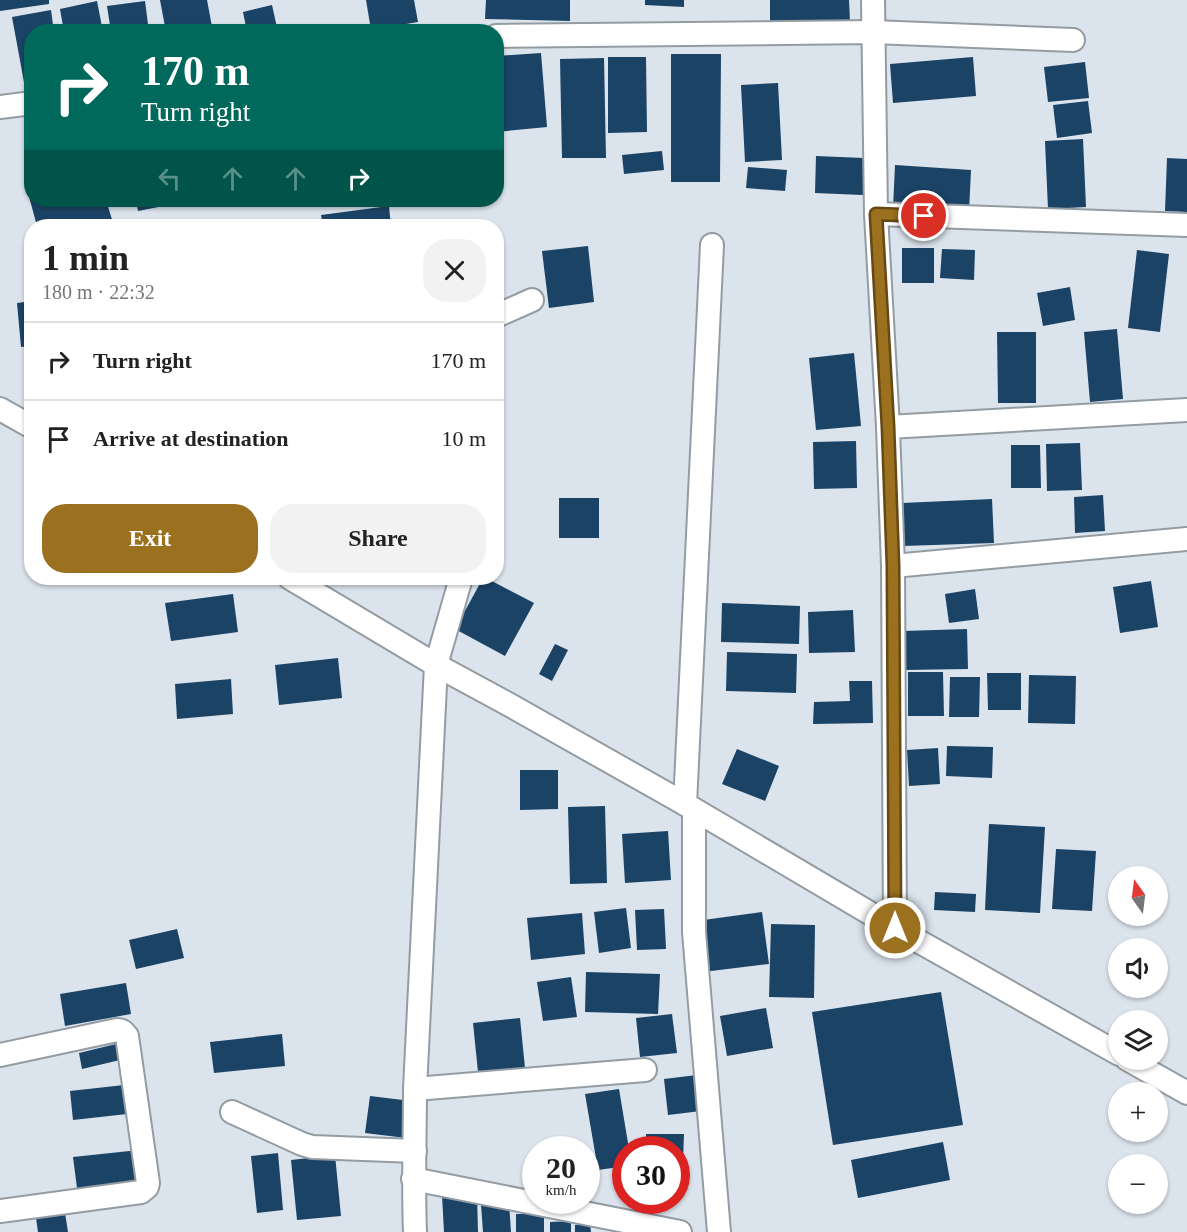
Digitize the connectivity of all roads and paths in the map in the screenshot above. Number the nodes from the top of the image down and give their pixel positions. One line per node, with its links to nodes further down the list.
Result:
1 (873, 0): 2 (street)
2 (873, 32): 3 (street); 4 (street); 7 (street)
3 (504, 36)
4 (1072, 40)
5 (24, 105): 6 (street)
6 (0, 107)
7 (876, 214): 8 (street); 15 (street)
8 (1187, 225)
9 (712, 245): 21 (street)
10 (532, 300): 11 (street)
11 (504, 312)
12 (0, 409): 14 (street)
13 (1187, 410): 15 (street)
14 (24, 422)
15 (888, 427): 17 (street)
16 (1187, 539): 17 (street)
17 (893, 566): 22 (street)
18 (302, 585): 20 (street)
19 (459, 585): 20 (street)
20 (436, 665): 21 (street); 27 (street)
21 (689, 807): 22 (street); 35 (street)
22 (895, 928): 23 (street)
23 (1108, 1048)
24 (0, 1055): 32 (street)
25 (645, 1070): 27 (street)
26 (1146, 1070): 28 (street)
27 (415, 1089): 30 (street)
28 (1187, 1093)
29 (232, 1112): 30 (street)
30 (415, 1151): 31 (street)
31 (413, 1179): 33 (street); 34 (street)
32 (0, 1211)
33 (415, 1232)
34 (680, 1232)
35 (719, 1232)

